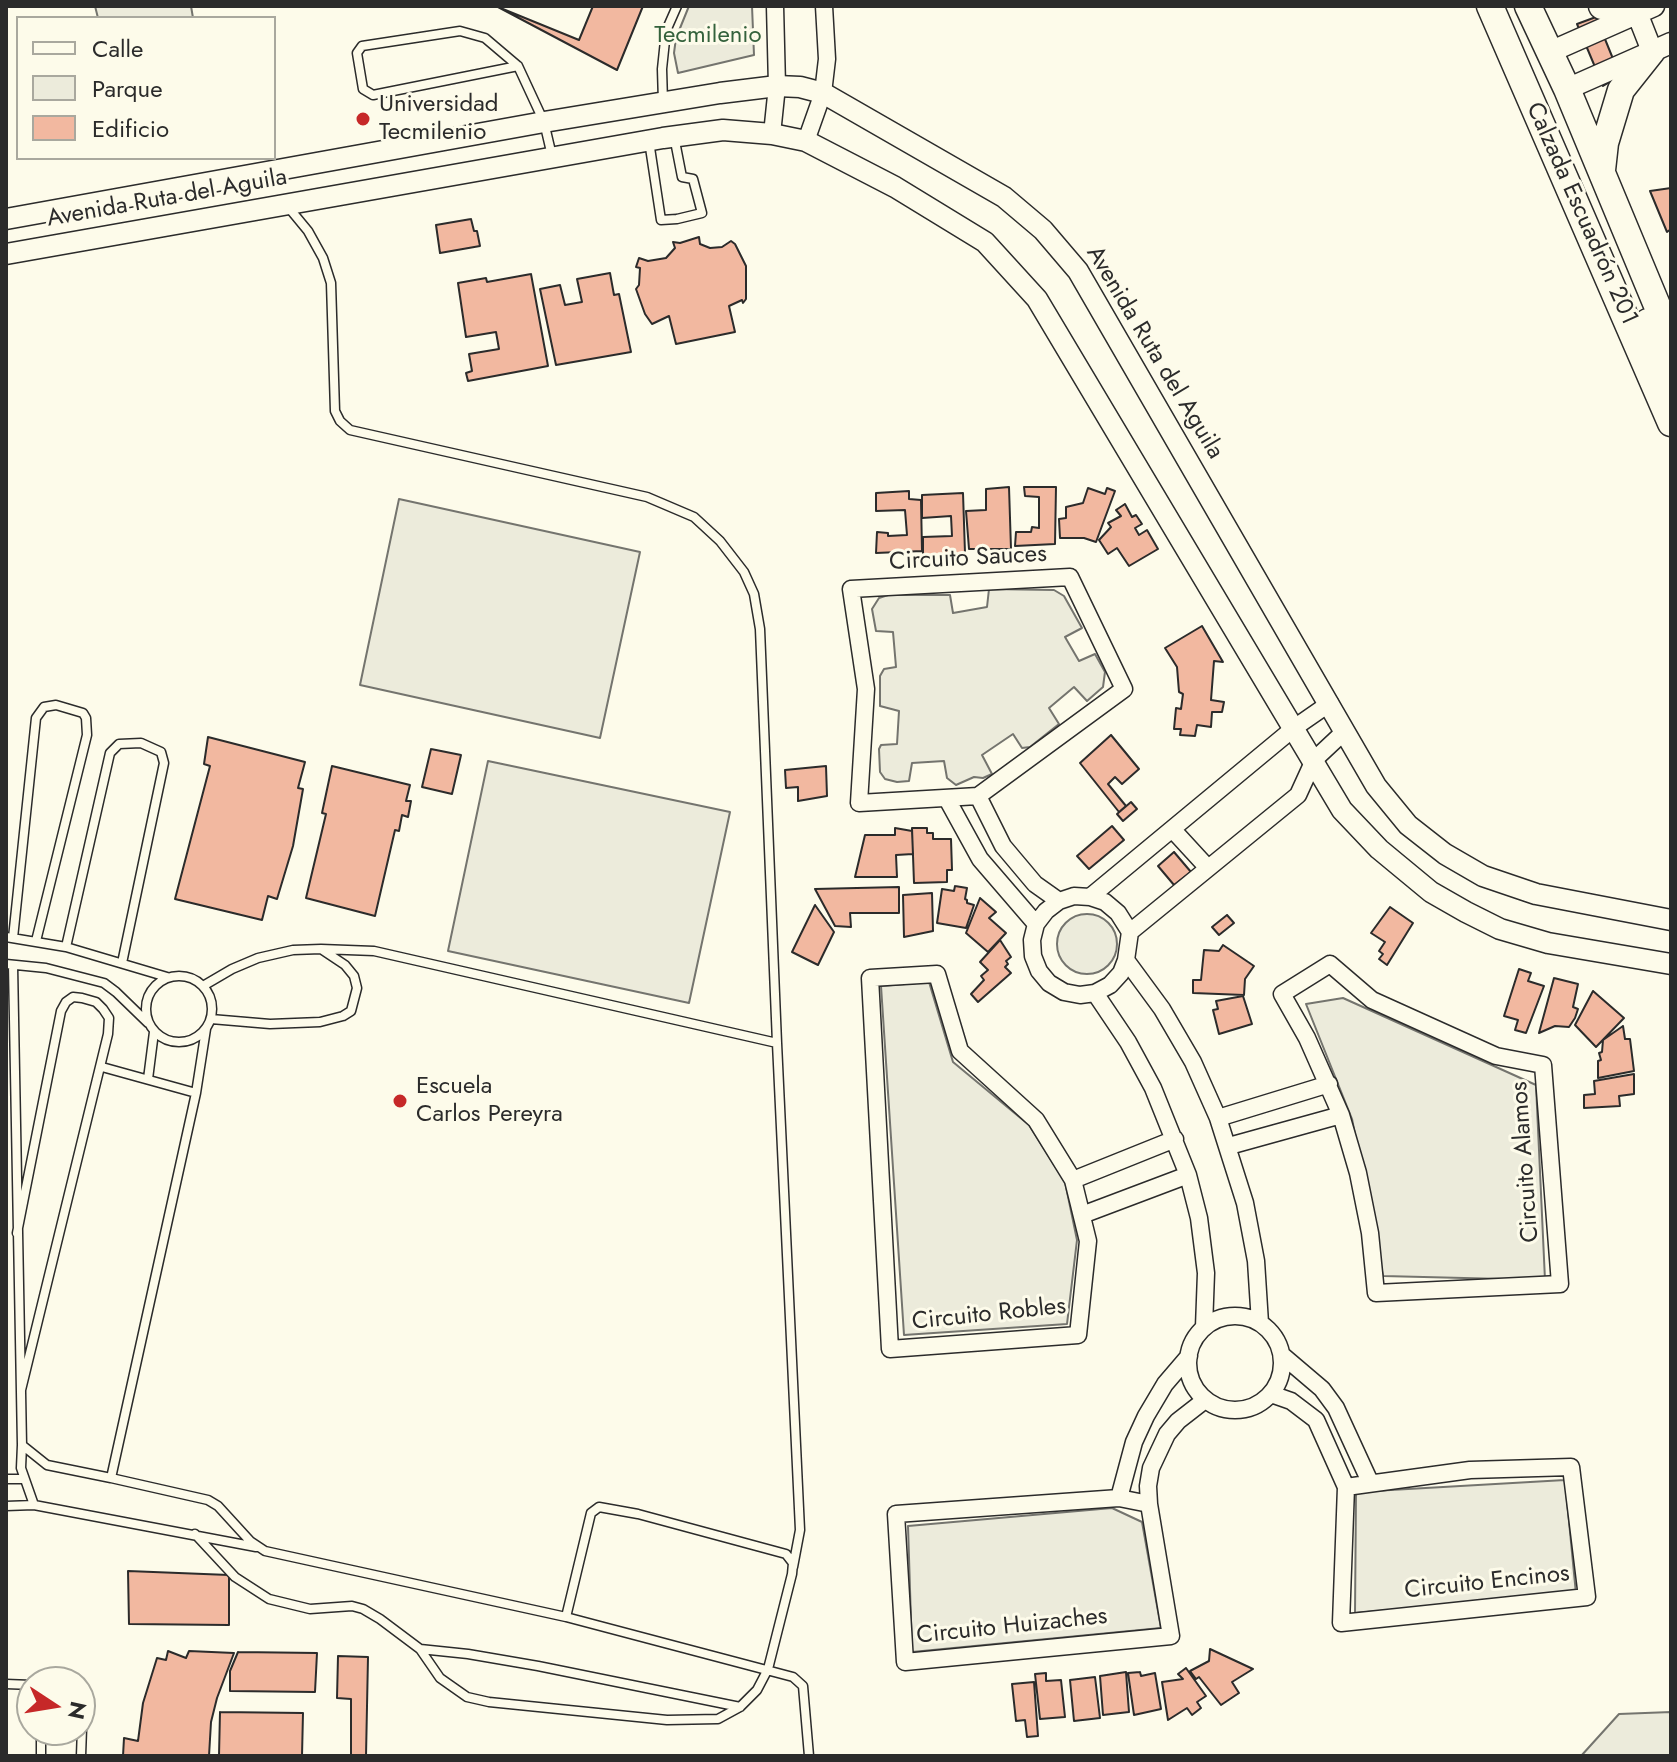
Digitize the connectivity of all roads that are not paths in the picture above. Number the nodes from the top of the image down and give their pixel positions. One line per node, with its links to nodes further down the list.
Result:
1 (677, 6): 14 (lane)
2 (775, 6): 11 (street)
3 (824, 6): 13 (street)
4 (1490, 6): 27 (main road, Calzada Escuadrón 201)
5 (1528, 6): 9 (main road, Calzada Escuadrón 201)
6 (1602, 6): 7 (main road)
7 (1645, 10): 8 (street); 9 (street)
8 (1661, 47): 12 (street); 21 (main road)
9 (1550, 52): 12 (main road, Calzada Escuadrón 201)
10 (518, 66): 10 (lane); 15 (lane)
11 (777, 86): 13 (street, Avenida Ruta del Aguila); 14 (street, Avenida Ruta del Aguila); 16 (street)
12 (1567, 89): 21 (main road, Calzada Escuadrón 201)
13 (823, 93): 19 (street); 31 (street, Avenida Ruta del Aguila)
14 (663, 102): 15 (street, Avenida Ruta del Aguila)
15 (544, 122): 20 (lane); 22 (street, Avenida Ruta del Aguila)
16 (772, 134): 17 (street, Avenida Ruta del Aguila); 19 (street, Avenida Ruta del Aguila)
17 (674, 136): 18 (street, Avenida Ruta del Aguila); 18 (lane)
18 (649, 140): 20 (street, Avenida Ruta del Aguila)
19 (806, 141): 32 (street, Avenida Ruta del Aguila)
20 (552, 157): 23 (street, Avenida Ruta del Aguila)
21 (1601, 173): 28 (main road, Calzada Escuadrón 201)
22 (147, 194): 24 (street, Avenida Ruta del Aguila); 25 (street)
23 (286, 205): 25 (street, Avenida Ruta del Aguila); 63 (lane)
24 (6, 219)
25 (153, 228): 26 (street, Avenida Ruta del Aguila)
26 (6, 254)
27 (1622, 308): 29 (main road); 30 (main road, Calzada Escuadrón 201)
28 (1671, 339)
29 (1671, 374)
30 (1671, 423)
31 (1330, 703): 32 (street); 33 (street, Avenida Ruta del Aguila)
32 (1294, 728): 34 (street, Avenida Ruta del Aguila); 38 (street)
33 (1345, 731): 34 (street); 37 (street, Avenida Ruta del Aguila)
34 (1314, 760): 40 (street, Avenida Ruta del Aguila); 42 (street)
35 (978, 796): 36 (street, Circuito Sauces); 36 (street, Circuito Sauces); 39 (street)
36 (947, 799): 41 (street)
37 (1408, 825): 40 (street); 45 (street, Avenida Ruta del Aguila)
38 (1173, 830): 42 (street); 43 (street)
39 (1003, 846): 41 (street); 44 (street)
40 (1379, 849): 55 (street, Avenida Ruta del Aguila)
41 (980, 859): 46 (street)
42 (1207, 867): 47 (street)
43 (1090, 897): 44 (street); 47 (street)
44 (1059, 901): 46 (street)
45 (1671, 920)
46 (1036, 924): 58 (street)
47 (1130, 932): 52 (street)
48 (10, 938): 49 (lane); 49 (lane)
49 (36, 941): 50 (lane)
50 (66, 947): 53 (lane); 53 (lane)
51 (321, 949): 57 (lane); 59 (lane); 63 (lane)
52 (1126, 960): 58 (street); 69 (street)
53 (122, 963): 56 (lane)
54 (9, 964): 60 (lane); 75 (lane)
55 (1671, 964)
56 (167, 977): 57 (lane); 60 (lane)
57 (203, 986): 59 (lane)
58 (1095, 993): 70 (street)
59 (211, 1019): 61 (lane)
60 (148, 1023): 62 (lane)
61 (206, 1029): 62 (lane); 67 (lane)
62 (154, 1032): 65 (lane)
63 (777, 1043): 99 (lane)
64 (102, 1067): 65 (lane); 75 (lane); 80 (lane)
65 (148, 1079): 67 (lane)
66 (1329, 1084): 68 (street, Circuito Alamos); 68 (street, Circuito Alamos); 69 (street)
67 (196, 1093): 88 (lane)
68 (1341, 1115): 71 (street)
69 (1218, 1118): 71 (street)
70 (1175, 1139): 72 (street); 73 (street)
71 (1229, 1146): 76 (street)
72 (1188, 1175): 74 (street); 77 (street)
73 (1073, 1180): 74 (street, Circuito Robles); 74 (street, Circuito Robles)
74 (1082, 1215)
75 (17, 1233): 80 (lane)
76 (1260, 1323): 77 (street); 78 (street)
77 (1204, 1327): 79 (street)
78 (1282, 1355): 81 (street); 83 (street)
79 (1189, 1356): 82 (street); 84 (street)
80 (21, 1390): 87 (lane)
81 (1271, 1394): 82 (street); 85 (street)
82 (1205, 1400): 86 (street, Circuito Huizaches)
83 (1336, 1408): 85 (street); 91 (street)
84 (1146, 1416): 86 (street); 93 (street)
85 (1316, 1420): 92 (street, Circuito Encinos)
86 (1167, 1434): 94 (street, Circuito Huizaches)
87 (22, 1445): 88 (lane); 90 (lane)
88 (111, 1478): 98 (lane)
89 (6, 1479): 90 (lane)
90 (24, 1479): 95 (lane)
91 (1370, 1482): 92 (street, Circuito Encinos); 92 (street, Circuito Encinos)
92 (1346, 1487)
93 (1119, 1498): 94 (street, Circuito Huizaches); 94 (street, Circuito Huizaches)
94 (1149, 1504)
95 (34, 1505): 96 (lane); 97 (lane)
96 (6, 1506)
97 (195, 1534): 98 (lane); 101 (lane)
98 (256, 1547): 100 (lane)
99 (793, 1568): 100 (lane); 102 (lane)
100 (566, 1617): 102 (lane)
101 (420, 1649): 103 (lane); 103 (lane)
102 (768, 1669): 103 (lane); 104 (lane)
103 (740, 1707)
104 (809, 1756)

